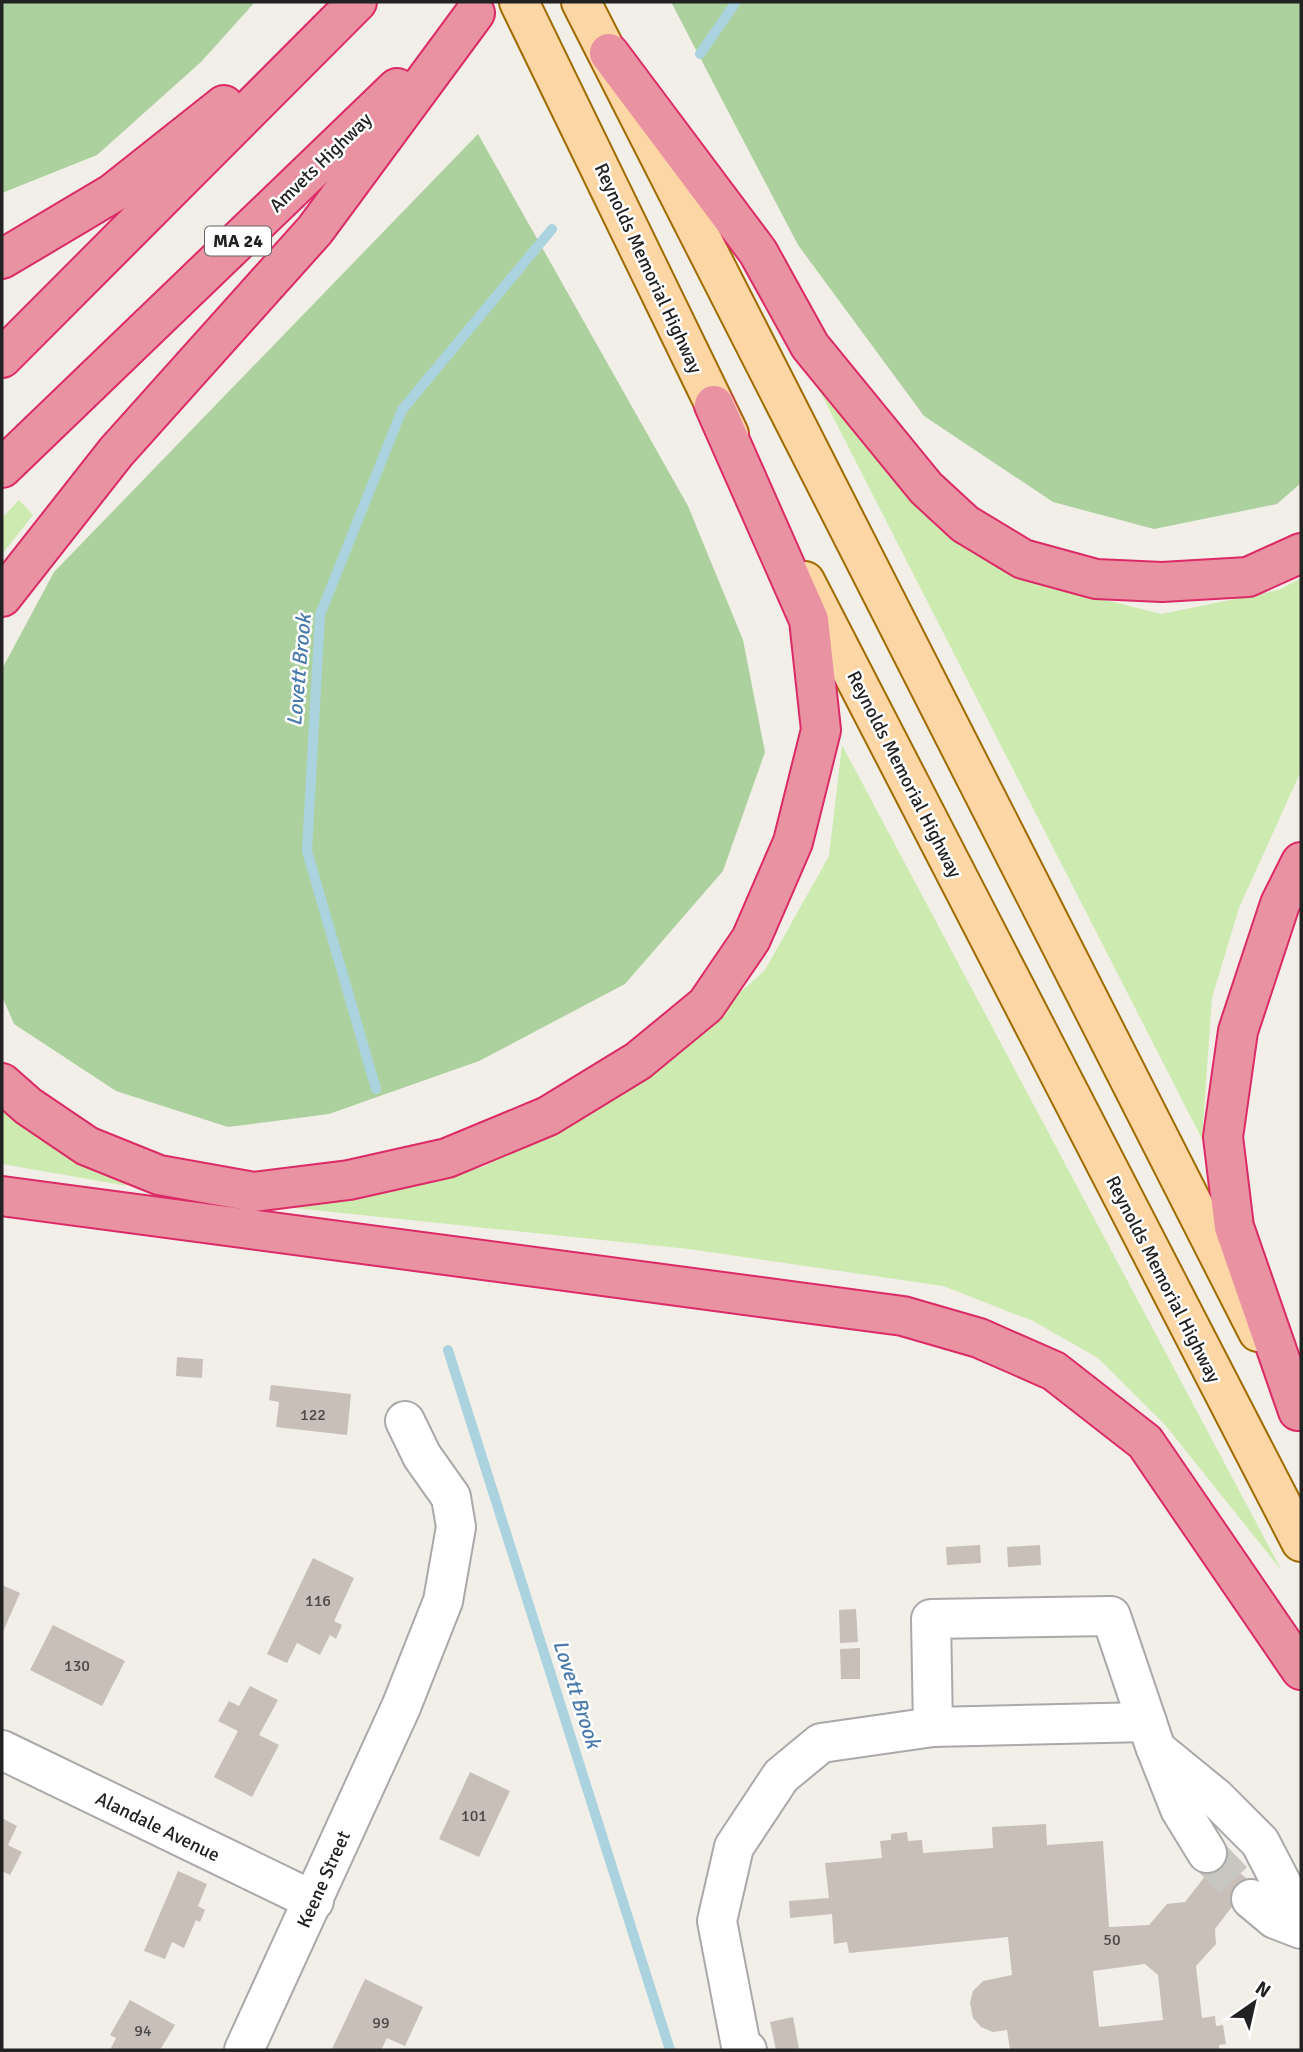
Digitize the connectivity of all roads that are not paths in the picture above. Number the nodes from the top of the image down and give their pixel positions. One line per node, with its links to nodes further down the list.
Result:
1 (356, 2): 6 (highway); 7 (highway)
2 (519, 2): 8 (main road, Reynolds Memorial Highway)
3 (581, 2): 5 (main road)
4 (481, 8): 9 (highway, Amvets Highway / MA 24); 11 (highway)
5 (608, 53): 10 (highway); 15 (main road)
6 (2, 259)
7 (2, 358)
8 (714, 405): 13 (highway); 17 (main road, Reynolds Memorial Highway)
9 (2, 468)
10 (1301, 553)
11 (2, 597)
12 (1301, 862): 15 (highway)
13 (2, 1083)
14 (2, 1196): 18 (highway)
15 (1299, 1414)
16 (405, 1421): 24 (street, Keene Street)
17 (1301, 1542)
18 (1301, 1670)
19 (933, 1727): 20 (street); 20 (street); 28 (street)
20 (1152, 1735): 22 (street); 25 (street)
21 (2, 1750): 24 (street, Alandale Avenue)
22 (1207, 1853)
23 (1251, 1899): 26 (street)
24 (314, 1901): 27 (street, Keene Street)
25 (1301, 1921)
26 (1301, 1929)
27 (244, 2050)
28 (747, 2050)

